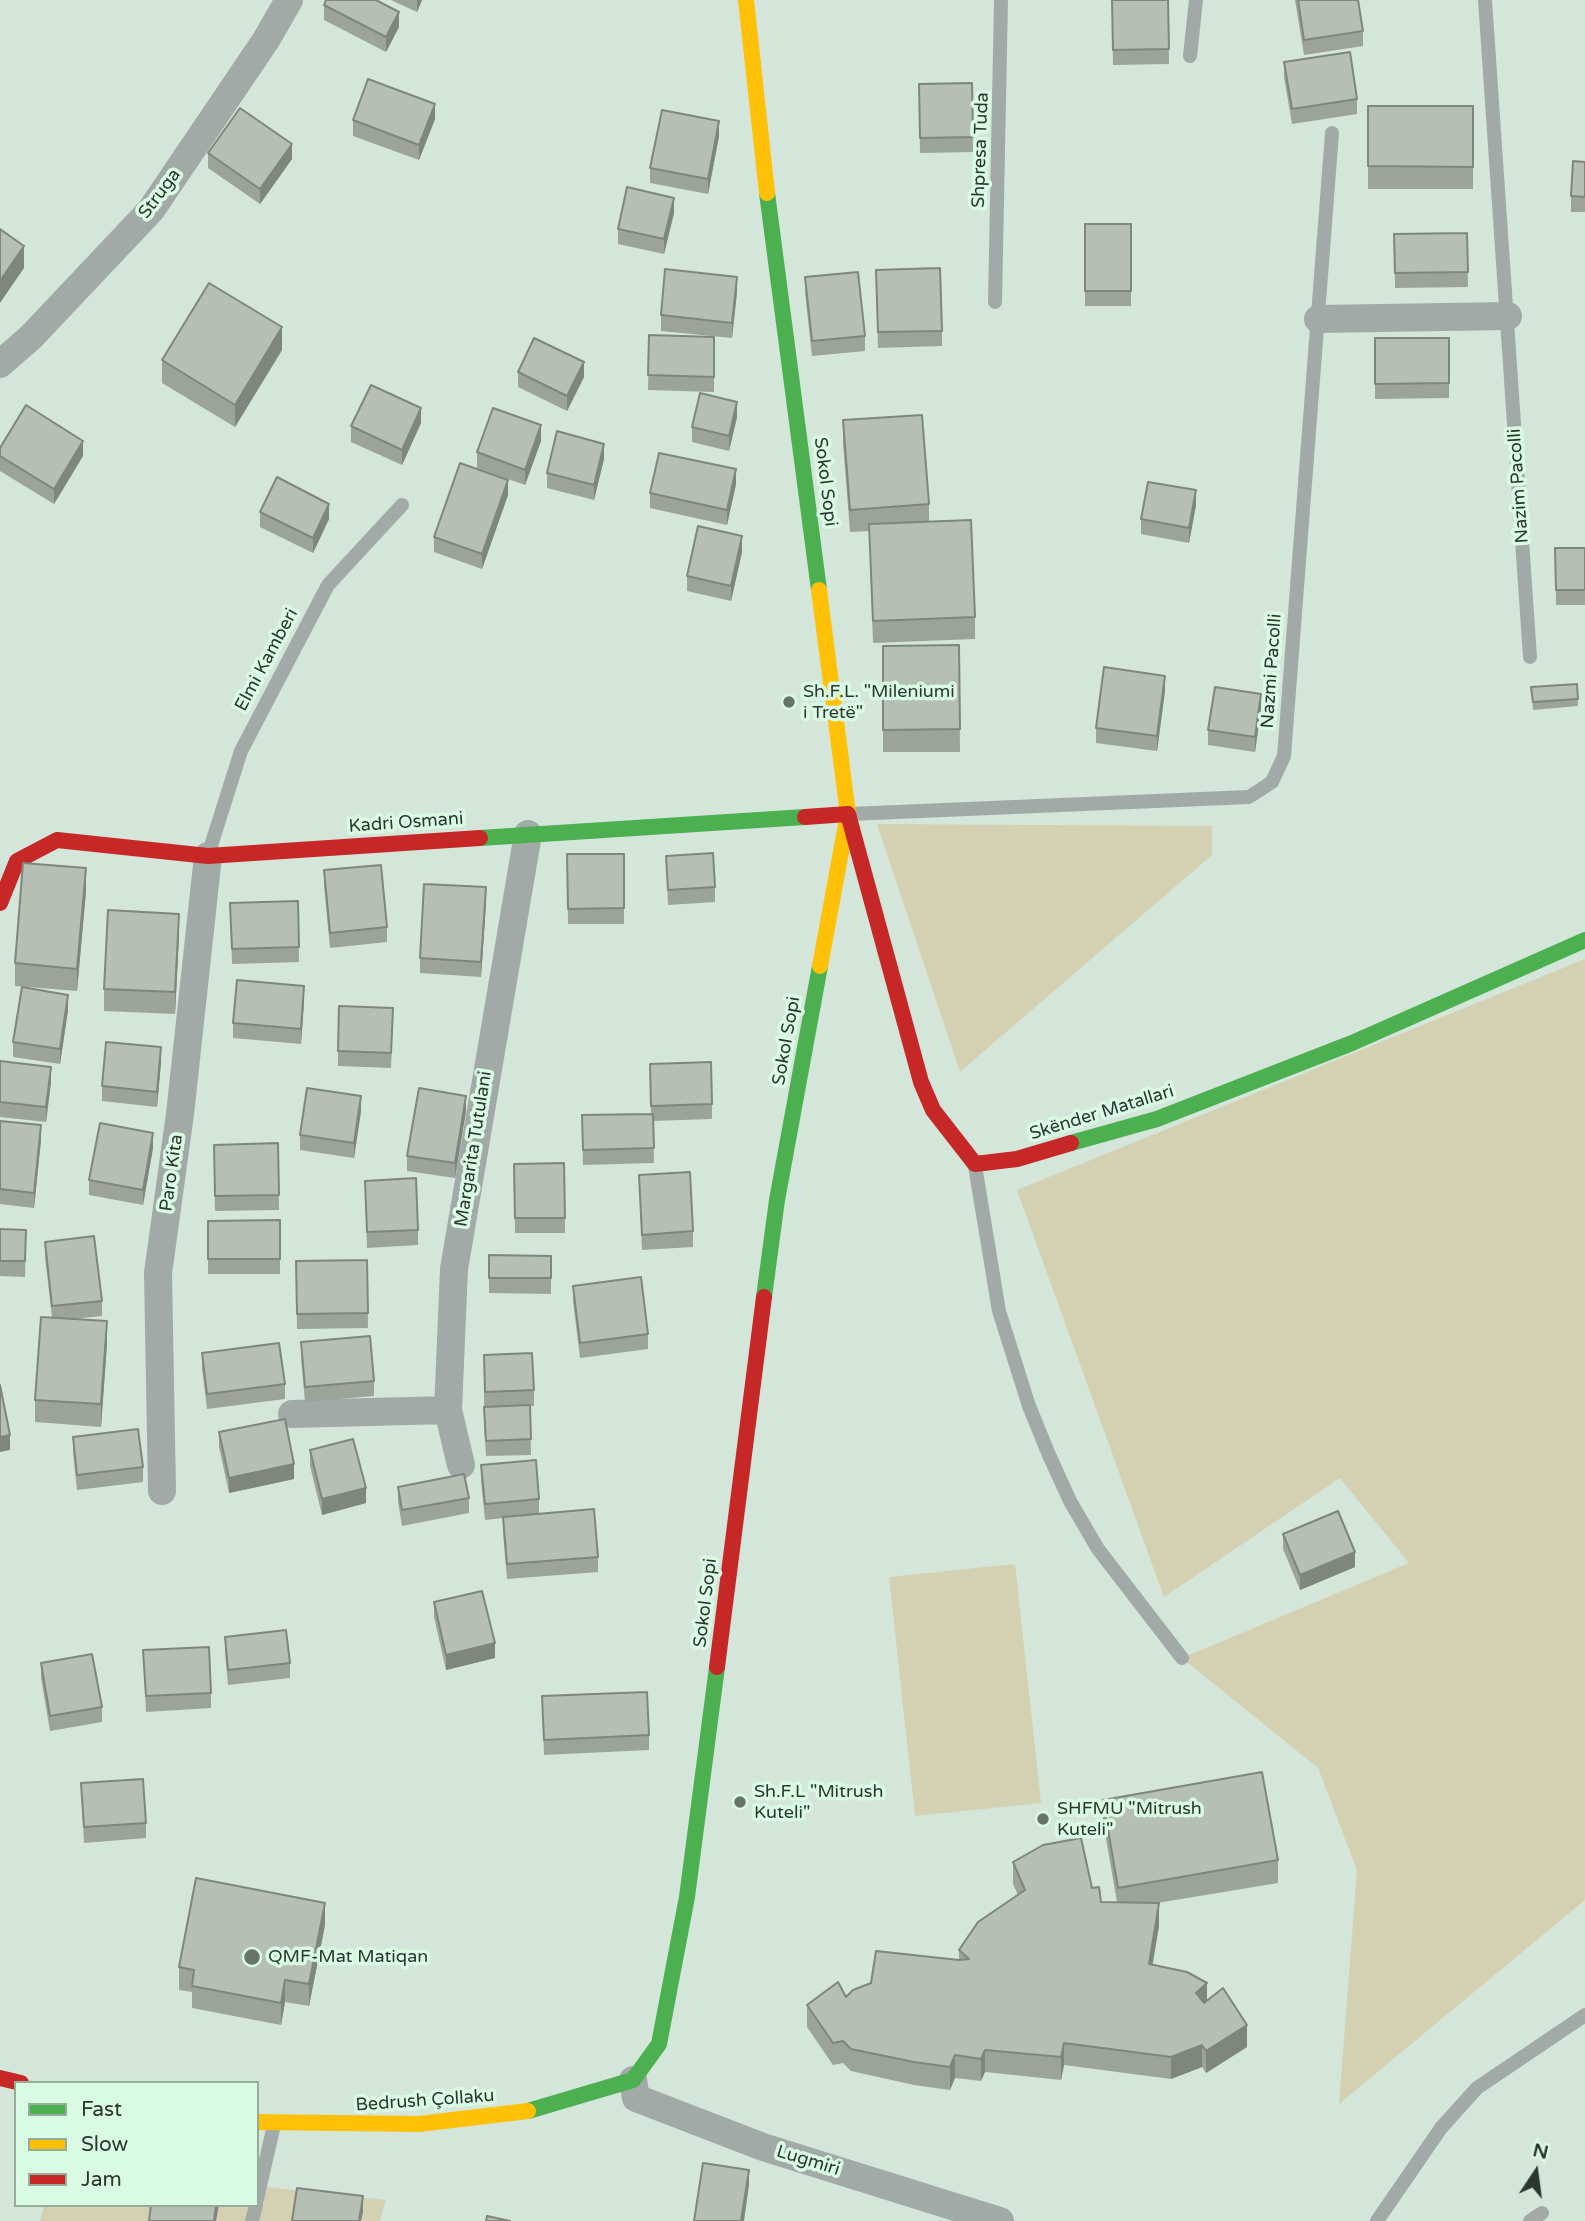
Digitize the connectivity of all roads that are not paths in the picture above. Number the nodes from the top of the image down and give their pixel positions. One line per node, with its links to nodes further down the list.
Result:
1 (289, 0): 11 (street, Struga)
2 (746, 0): 14 (street, Sokol Sopi)
3 (1002, 0): 8 (lane, Shpresa Tuda)
4 (1196, 0): 6 (lane)
5 (1485, 0): 9 (lane, Nazim Pacolli)
6 (1190, 56)
7 (1332, 133): 10 (lane, Nazmi Pacolli)
8 (995, 302)
9 (1508, 316): 10 (street); 13 (lane, Nazim Pacolli)
10 (1318, 319): 14 (lane, Nazmi Pacolli)
11 (0, 364)
12 (402, 505): 16 (lane, Elmi Kamberi)
13 (1530, 657)
14 (848, 814): 15 (street, Kadri Osmani); 19 (street); 26 (street, Sokol Sopi)
15 (528, 834): 16 (street, Kadri Osmani); 20 (street, Margarita Tutulani)
16 (208, 856): 17 (street, Kadri Osmani); 23 (street, Paro Kita)
17 (0, 903)
18 (1585, 940): 19 (street, Skënder Matallari)
19 (975, 1164): 24 (lane)
20 (448, 1409): 21 (street); 22 (street, Margarita Tutulani)
21 (292, 1414)
22 (461, 1465)
23 (162, 1491)
24 (1182, 1658)
25 (1585, 2015): 31 (lane)
26 (633, 2080): 28 (street, Bedrush Çollaku); 30 (street, Lugmiri)
27 (259, 2122): 28 (street, Bedrush Çollaku)
28 (274, 2124): 29 (lane)
29 (259, 2190)
30 (1000, 2221)
31 (1377, 2221)

